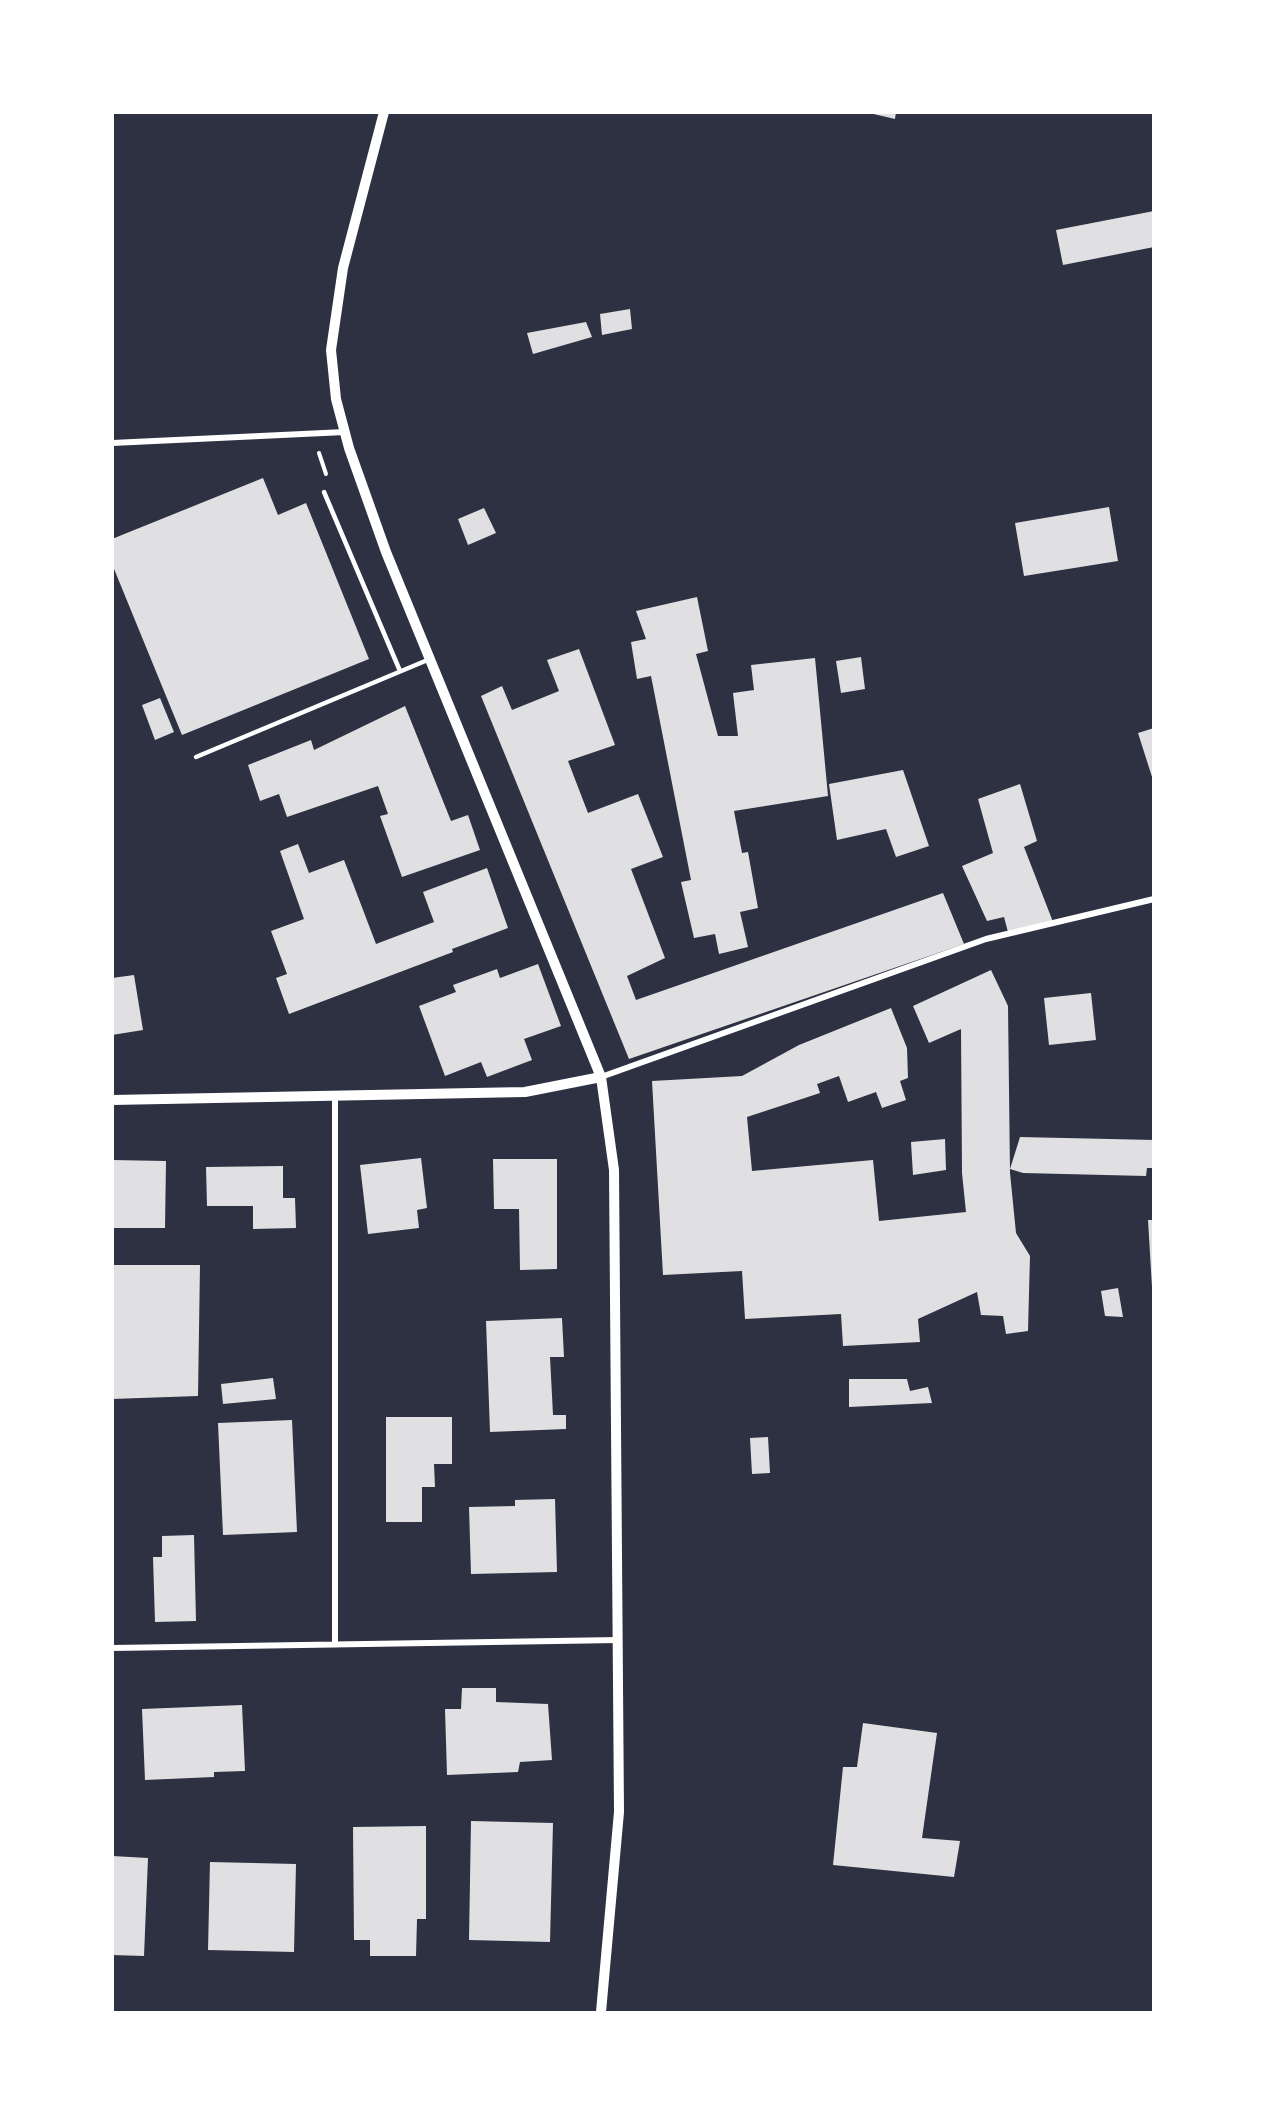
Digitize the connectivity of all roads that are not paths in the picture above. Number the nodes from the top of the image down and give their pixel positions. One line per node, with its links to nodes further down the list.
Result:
1 (384, 112): 2 (street)
2 (345, 432): 3 (street); 5 (street)
3 (112, 443)
4 (324, 492): 6 (lane)
5 (430, 659): 6 (lane); 9 (street)
6 (400, 671): 7 (lane)
7 (196, 758)
8 (1154, 899): 9 (street)
9 (601, 1077): 10 (street); 12 (street)
10 (335, 1096): 11 (street); 13 (street)
11 (112, 1100)
12 (618, 1640): 13 (street); 15 (street)
13 (335, 1644): 14 (street)
14 (112, 1648)
15 (601, 2013)

